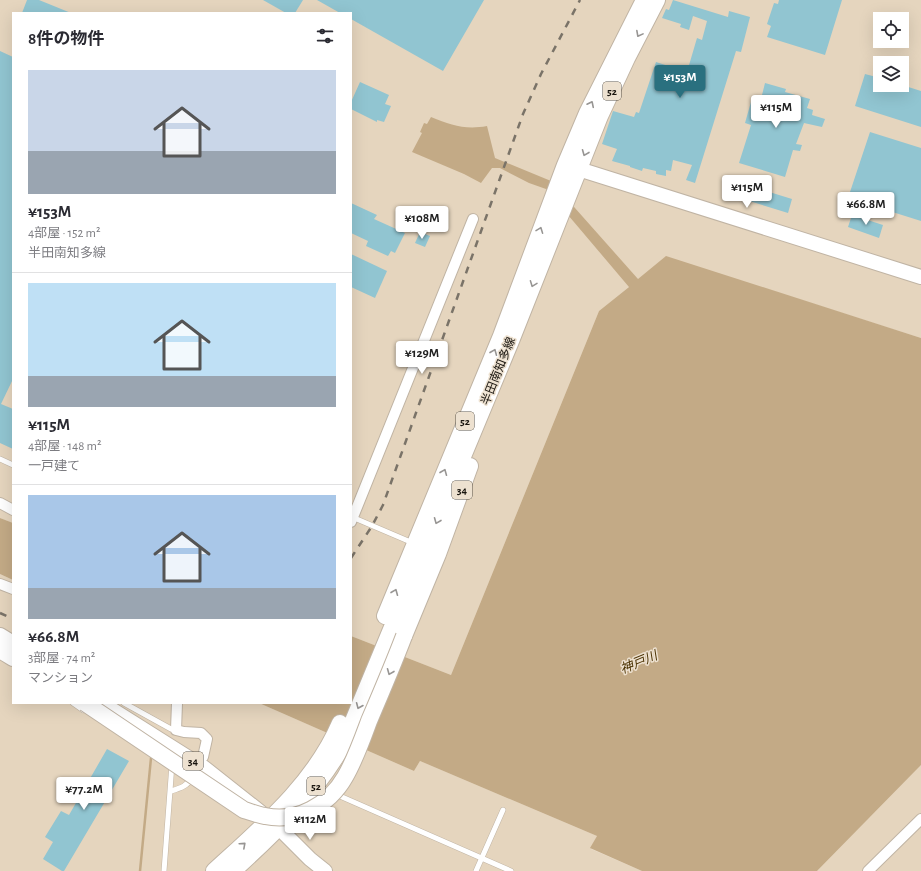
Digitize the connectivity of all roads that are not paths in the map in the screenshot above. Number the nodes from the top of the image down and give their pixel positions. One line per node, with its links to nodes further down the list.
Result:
1 (644, 0): 3 (main road, 半田南知多線 / 52, one-way to 1)
2 (657, 0): 3 (main road, 半田南知多線 / 52, one-way to 3)
3 (569, 174): 4 (main road, 半田南知多線 / 52); 6 (street)
4 (552, 217): 7 (main road, 半田南知多線 / 52, one-way to 7); 13 (main road, 半田南知多線 / 52, one-way to 4)
5 (473, 219): 12 (street)
6 (921, 277)
7 (511, 341): 13 (main road, 半田南知多線 / 52, one-way to 13); 16 (main road, 34)
8 (0, 459): 9 (lane)
9 (12, 465)
10 (0, 504): 11 (street)
11 (12, 510)
12 (352, 519): 13 (lane)
13 (420, 546): 16 (main road, 半田南知多線 / 52)
14 (0, 584): 15 (street)
15 (12, 589)
16 (392, 632): 23 (main road, 半田南知多線 / 52); 30 (main road, 34, one-way to 30, bridge); 33 (main road, 半田南知多線 / 52, one-way to 33)
17 (0, 636): 18 (main road)
18 (12, 643)
19 (0, 644): 21 (main road)
20 (0, 650): 22 (main road)
21 (12, 651)
22 (12, 657)
23 (352, 695)
24 (76, 704): 30 (lane)
25 (102, 704): 34 (main road, 34)
26 (113, 704): 34 (main road, 34)
27 (126, 704): 32 (lane)
28 (176, 704): 32 (street)
29 (348, 704): 33 (main road, 半田南知多線 / 52)
30 (86, 707)
31 (112, 729): 36 (lane)
32 (176, 730): 34 (street)
33 (338, 742): 35 (main road, 半田南知多線 / 52); 39 (main road, 半田南知多線 / 52)
34 (202, 762): 36 (lane); 39 (main road, 34)
35 (316, 786): 39 (main road, 半田南知多線 / 52); 40 (lane)
36 (171, 791): 41 (lane)
37 (502, 810): 40 (lane)
38 (921, 819): 47 (street)
39 (277, 823): 42 (main road, 半田南知多線 / 52, one-way to 39); 43 (main road, 半田南知多線 / 52); 44 (street)
40 (481, 858): 45 (lane); 46 (lane)
41 (164, 871)
42 (214, 871)
43 (233, 871)
44 (325, 871)
45 (476, 871)
46 (511, 871)
47 (868, 871)

